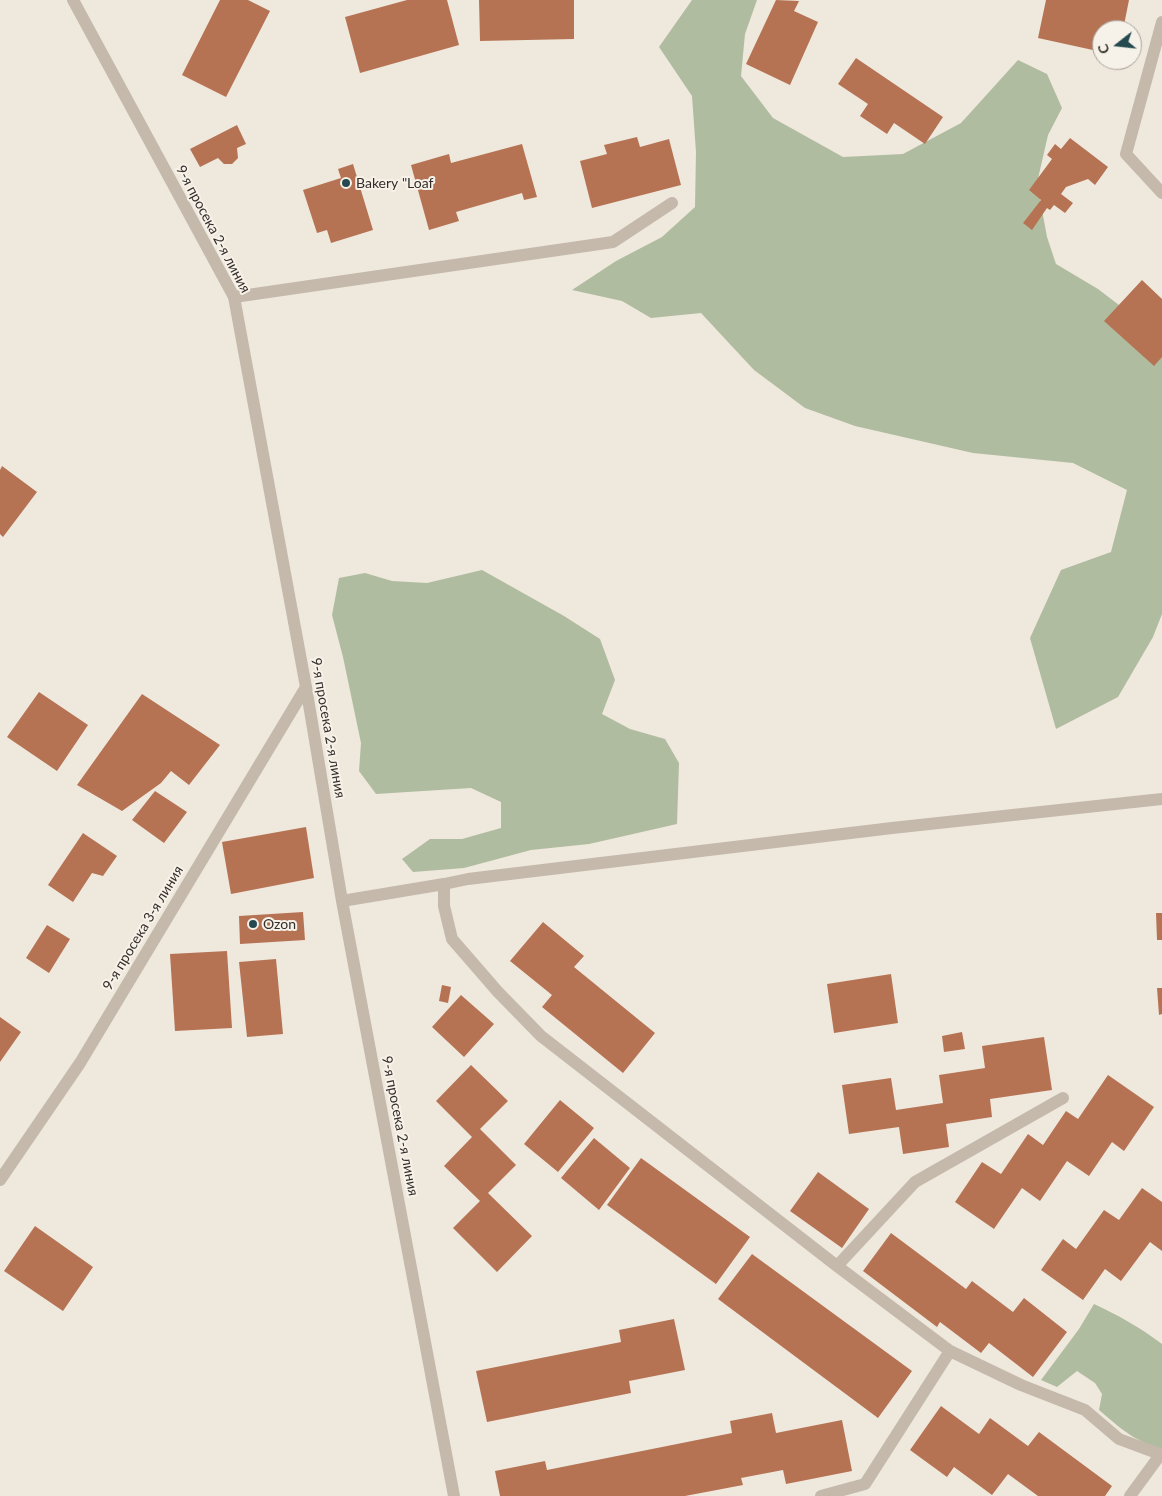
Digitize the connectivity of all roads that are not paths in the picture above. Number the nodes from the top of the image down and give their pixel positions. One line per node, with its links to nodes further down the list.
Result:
1 (73, 0): 5 (street, 9-я просека 2-я линия)
2 (1162, 22): 3 (street)
3 (1162, 193)
4 (672, 203): 5 (street)
5 (234, 296): 6 (street, 9-я просека 2-я линия)
6 (306, 687): 9 (street, 9-я просека 2-я линия); 11 (street, 9-я просека 3-я линия)
7 (1162, 799): 8 (street)
8 (444, 884): 9 (street); 12 (street)
9 (342, 900): 15 (street, 9-я просека 2-я линия)
10 (1063, 1098): 12 (street)
11 (0, 1180)
12 (837, 1266): 13 (street)
13 (950, 1351): 14 (street); 16 (street)
14 (1161, 1455): 17 (street)
15 (454, 1496)
16 (821, 1496)
17 (1130, 1496)

